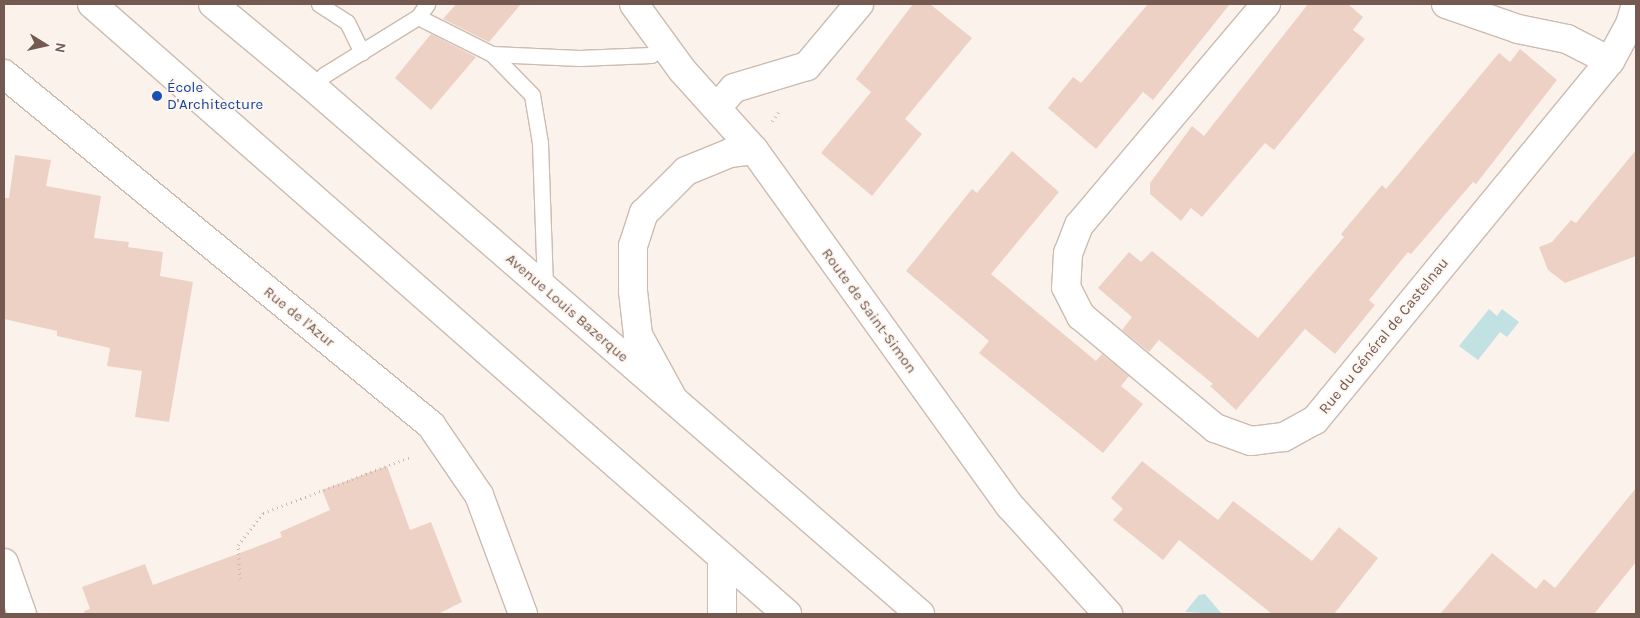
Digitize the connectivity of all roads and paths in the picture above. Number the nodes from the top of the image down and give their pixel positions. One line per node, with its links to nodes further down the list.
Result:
1 (92, 4): 24 (street)
2 (213, 4): 10 (street, Avenue Louis Bazerque)
3 (319, 4): 13 (lane)
4 (427, 4): 11 (lane)
5 (634, 4): 12 (street, Route de Saint-Simon)
6 (859, 4): 16 (street)
7 (1266, 4): 15 (street, Rue du Général de Castelnau)
8 (1636, 4): 15 (street, Rue du Général de Castelnau)
9 (1449, 6): 15 (street)
10 (237, 14): 18 (street, Avenue Louis Bazerque)
11 (418, 17): 13 (lane); 14 (lane)
12 (664, 44): 14 (lane); 19 (street, Route de Saint-Simon)
13 (362, 53): 18 (lane)
14 (492, 54): 21 (lane)
15 (1610, 61)
16 (807, 66): 19 (street); 20 (path)
17 (6, 78): 23 (street, Rue de l'Azur)
18 (314, 87): 21 (street, Avenue Louis Bazerque)
19 (717, 108): 20 (street, Route de Saint-Simon)
20 (754, 150): 22 (street); 32 (street, Route de Saint-Simon)
21 (545, 288): 22 (street, Avenue Louis Bazerque)
22 (676, 404): 31 (street, Avenue Louis Bazerque)
23 (444, 444): 26 (path); 28 (street, Rue de l'Azur)
24 (722, 559): 29 (street); 30 (street)
25 (4, 563): 27 (street)
26 (240, 579)
27 (22, 614)
28 (523, 614)
29 (722, 614)
30 (787, 614)
31 (920, 614)
32 (1108, 614)

